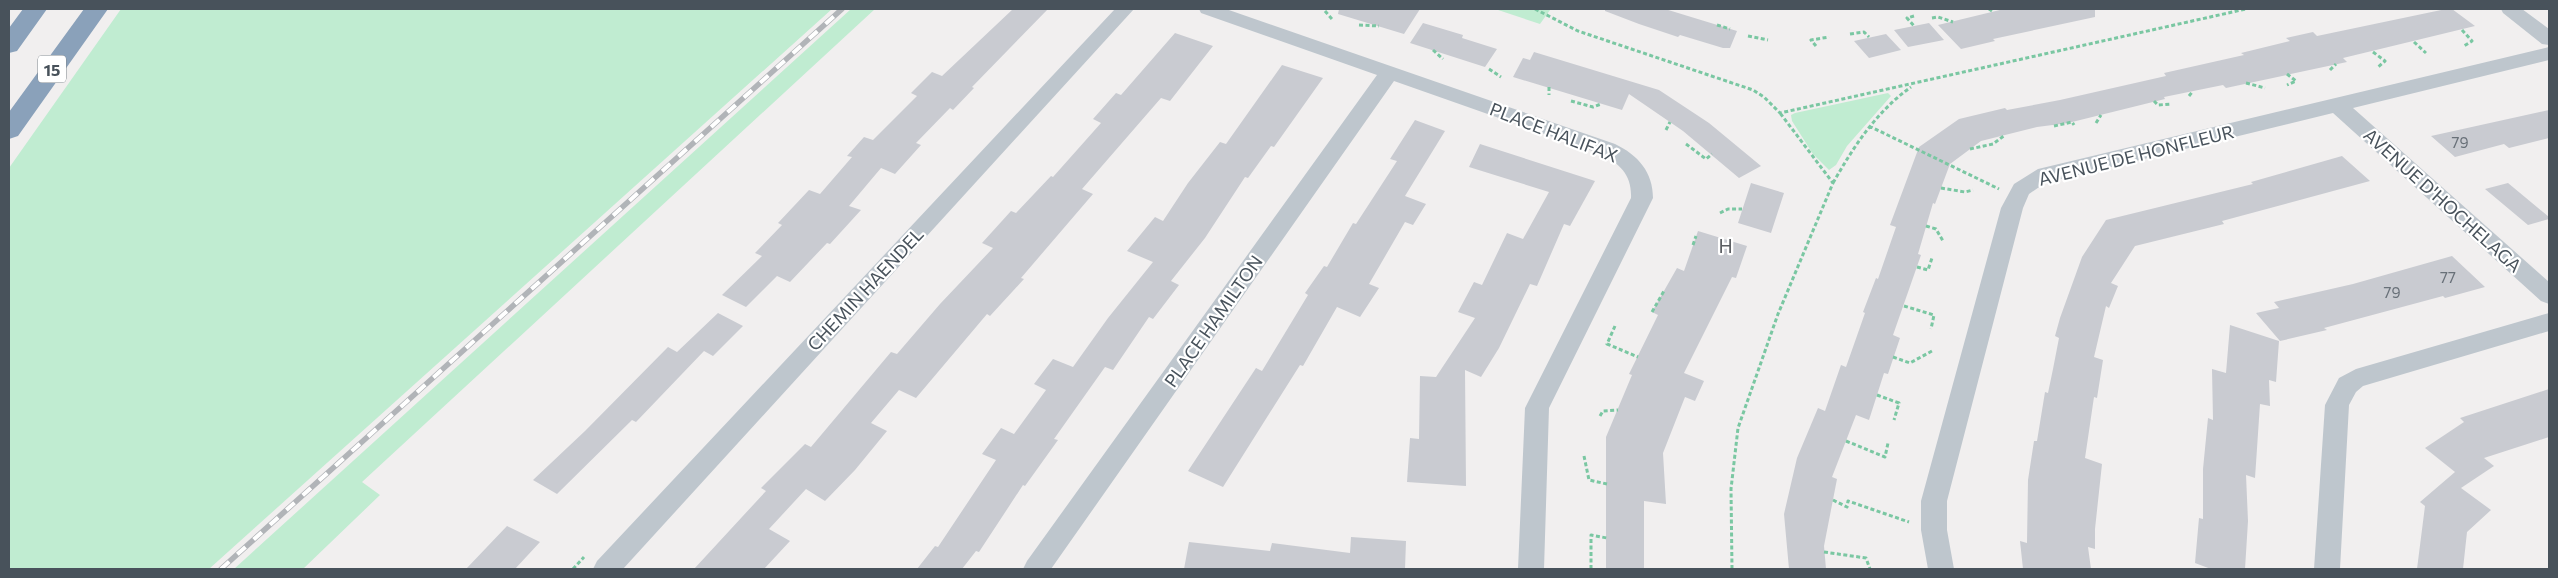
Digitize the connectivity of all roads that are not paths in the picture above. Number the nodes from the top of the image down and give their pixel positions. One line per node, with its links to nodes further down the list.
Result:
1 (35, 9): 7 (highway)
2 (96, 9): 11 (highway, 15)
3 (1124, 9): 14 (street, CHEMIN HAENDEL)
4 (1208, 9): 9 (street, PLACE HALIFAX)
5 (2510, 9): 6 (street)
6 (2549, 38)
7 (9, 45)
8 (2549, 54): 10 (street, AVENUE DE HONFLEUR)
9 (1390, 72): 15 (street, PLACE HAMILTON); 16 (street, PLACE HALIFAX)
10 (2337, 105): 12 (street, AVENUE D'HOCHELAGA); 17 (street, AVENUE DE HONFLEUR)
11 (9, 130)
12 (2549, 295)
13 (2549, 322): 18 (street)
14 (606, 569)
15 (1036, 569)
16 (1530, 569)
17 (1941, 569)
18 (2327, 569)

